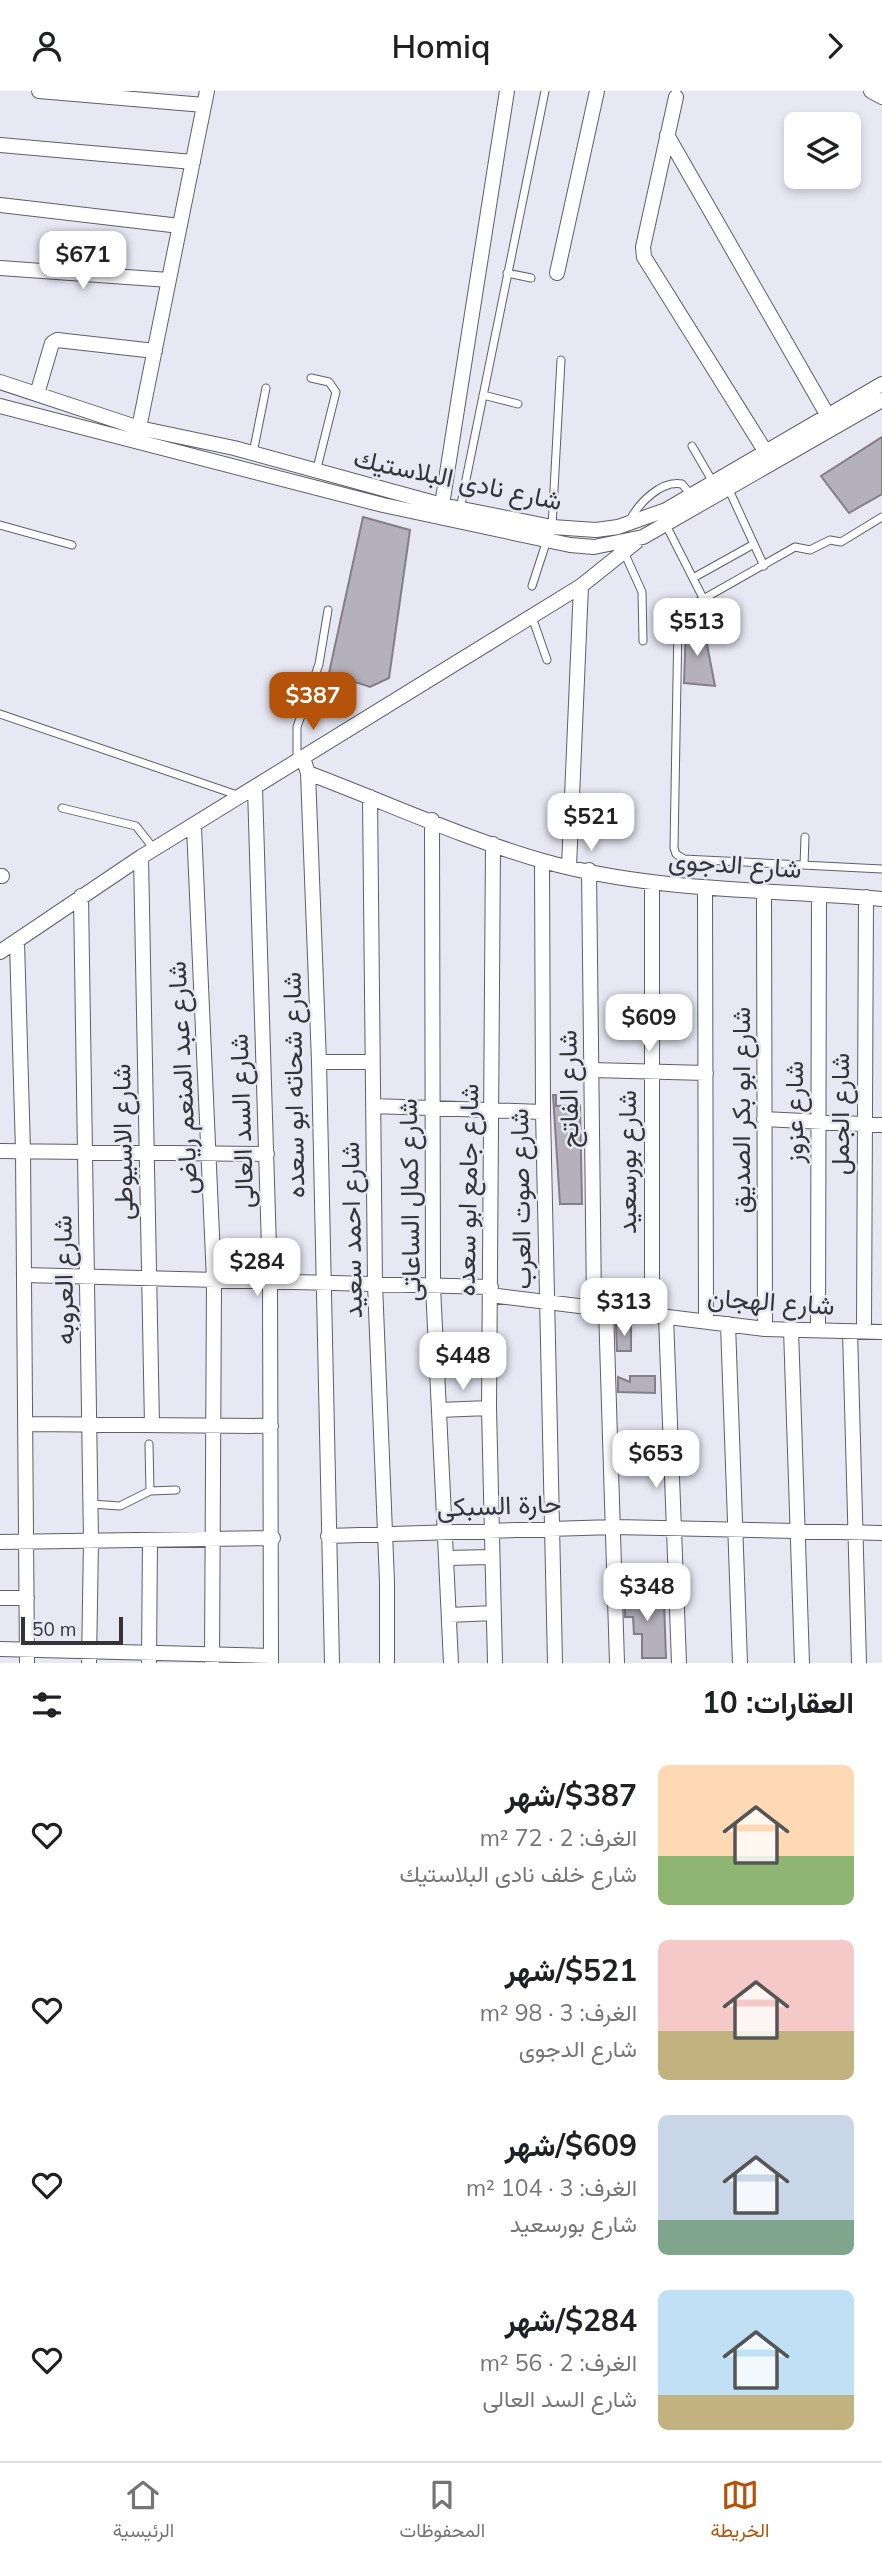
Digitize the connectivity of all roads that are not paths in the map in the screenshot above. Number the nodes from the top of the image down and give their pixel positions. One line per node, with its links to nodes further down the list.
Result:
1 (39, 91): 8 (street)
2 (507, 91): 39 (street)
3 (545, 91): 15 (lane)
4 (597, 91): 16 (street)
5 (871, 91): 7 (street)
6 (676, 97): 9 (street)
7 (882, 97)
8 (206, 98): 11 (street)
9 (667, 135): 30 (street); 34 (street)
10 (0, 145): 11 (street)
11 (193, 162): 13 (street)
12 (0, 205): 13 (street)
13 (180, 226): 18 (street)
14 (0, 268): 18 (street)
15 (507, 273): 17 (lane); 26 (lane)
16 (557, 273)
17 (531, 278)
18 (169, 280): 19 (street)
19 (155, 351): 25 (street); 31 (street)
20 (561, 360): 45 (lane)
21 (311, 378): 35 (lane)
22 (0, 381): 25 (street, شارع نادى البلاستيك)
23 (882, 384): 30 (street, شارع نادى البلاستيك)
24 (266, 388): 33 (lane)
25 (37, 394): 31 (street, شارع نادى البلاستيك)
26 (483, 394): 28 (lane); 40 (lane)
27 (882, 400): 37 (street, شارع نادى البلاستيك)
28 (517, 404)
29 (0, 406): 45 (street, شارع نادى البلاستيك)
30 (828, 416): 34 (street, شارع نادى البلاستيك)
31 (139, 428): 33 (street, شارع نادى البلاستيك)
32 (692, 446): 36 (lane)
33 (253, 454): 35 (street, شارع نادى البلاستيك)
34 (766, 454): 36 (street, شارع نادى البلاستيك)
35 (316, 473): 39 (street, شارع نادى البلاستيك)
36 (714, 484): 38 (street, شارع نادى البلاستيك)
37 (729, 490): 44 (street, شارع نادى البلاستيك); 47 (lane)
38 (692, 496): 43 (street, شارع نادى البلاستيك); 43 (lane)
39 (442, 505): 40 (street, شارع نادى البلاستيك)
40 (460, 509): 45 (street, شارع نادى البلاستيك)
41 (882, 517): 50 (lane)
42 (0, 525): 48 (lane)
43 (627, 525): 45 (street, شارع نادى البلاستيك)
44 (666, 525): 46 (street, شارع نادى البلاستيك); 51 (lane)
45 (549, 534): 46 (street, شارع نادى البلاستيك); 52 (lane)
46 (643, 537): 49 (street)
47 (754, 544): 50 (lane); 51 (lane)
48 (72, 545)
49 (624, 552): 53 (street); 57 (lane)
50 (764, 566): 54 (lane)
51 (693, 579): 54 (lane)
52 (532, 586)
53 (581, 586): 56 (street); 73 (street)
54 (703, 598): 72 (lane)
55 (328, 610): 60 (lane)
56 (531, 617): 58 (lane); 60 (street)
57 (643, 641)
58 (547, 660)
59 (0, 714): 62 (lane)
60 (302, 764): 61 (street); 63 (street, شارع الدجوى); 85 (street, شارع شحاته ابو سعده)
61 (255, 788): 62 (street); 103 (street, شارع السد العالى)
62 (240, 796): 66 (street)
63 (370, 797): 65 (street, شارع الدجوى); 86 (street, شارع احمد سعيد)
64 (62, 808): 69 (lane)
65 (432, 820): 68 (street, شارع الدجوى); 91 (street, شارع كمال الساعاتى)
66 (194, 827): 69 (street); 102 (street, شارع عبد المنعم رياض)
67 (805, 837): 72 (lane)
68 (493, 844): 71 (street, شارع الدجوى); 92 (street, شارع جامع ابو سعده)
69 (155, 850): 70 (street)
70 (141, 857): 80 (street); 101 (street, شارع الاسيوطى)
71 (542, 861): 73 (street, شارع الدجوى); 93 (street, شارع صوت العرب)
72 (804, 865): 74 (lane)
73 (569, 867): 75 (street, شارع الدجوى)
74 (882, 869)
75 (590, 870): 76 (street, شارع الدجوى); 87 (street, شارع الفاتح)
76 (652, 882): 77 (street, شارع الدجوى); 88 (street, شارع بورسعيد)
77 (705, 888): 78 (street, شارع الدجوى); 89 (street)
78 (764, 892): 79 (street, شارع الدجوى); 94 (street, شارع ابو بكر الصديق)
79 (819, 895): 81 (street, شارع الدجوى); 95 (street, شارع عزوز)
80 (81, 896): 83 (street); 100 (street, شارع العروبه)
81 (866, 897): 82 (street, شارع الدجوى); 96 (street, شارع الجمل)
82 (882, 899)
83 (17, 942): 84 (street); 99 (street)
84 (0, 952)
85 (319, 1062): 86 (street); 109 (street, شارع شحاته ابو سعده)
86 (372, 1062): 90 (street, شارع احمد سعيد)
87 (592, 1070): 88 (street); 114 (street, شارع الفاتح)
88 (650, 1071): 89 (street); 115 (street, شارع بورسعيد)
89 (706, 1073): 116 (street)
90 (373, 1106): 91 (street); 110 (street, شارع احمد سعيد)
91 (432, 1108): 92 (street); 111 (street, شارع كمال الساعاتى)
92 (493, 1110): 93 (street); 112 (street, شارع جامع ابو سعده)
93 (543, 1112): 113 (street, شارع صوت العرب)
94 (764, 1119): 95 (street); 118 (street, شارع ابو بكر الصديق)
95 (817, 1122): 96 (street); 120 (street, شارع عزوز)
96 (862, 1124): 97 (street); 121 (street, شارع الجمل)
97 (882, 1125)
98 (0, 1151): 99 (street)
99 (23, 1151): 100 (street); 104 (street)
100 (86, 1151): 101 (street); 105 (street, شارع العروبه)
101 (147, 1152): 102 (street); 106 (street, شارع الاسيوطى)
102 (211, 1153): 103 (street); 107 (street, شارع عبد المنعم رياض)
103 (267, 1154): 108 (street, شارع السد العالى)
104 (24, 1275): 105 (street, شارع الهجان); 125 (street)
105 (88, 1276): 106 (street, شارع الهجان); 126 (street, شارع العروبه)
106 (149, 1278): 107 (street, شارع الهجان); 127 (street, شارع الاسيوطى)
107 (214, 1280): 108 (street, شارع الهجان); 128 (street, شارع عبد المنعم رياض)
108 (270, 1281): 109 (street, شارع الهجان); 129 (street, شارع السد العالى)
109 (323, 1283): 110 (street, شارع الهجان); 144 (street, شارع شحاته ابو سعده)
110 (375, 1284): 111 (street, شارع الهجان); 140 (street, شارع احمد سعيد)
111 (433, 1286): 112 (street, شارع الهجان); 124 (street, شارع كمال الساعاتى)
112 (490, 1291): 113 (street, شارع الهجان); 123 (street, شارع جامع ابو سعده)
113 (547, 1300): 114 (street, شارع الهجان); 135 (street, شارع صوت العرب)
114 (600, 1308): 115 (street, شارع الهجان); 134 (street, شارع الفاتح)
115 (659, 1316): 116 (street, شارع الهجان); 137 (street, شارع بورسعيد)
116 (706, 1320): 117 (street, شارع الهجان)
117 (728, 1324): 118 (street, شارع الهجان); 136 (street)
118 (765, 1329): 119 (street, شارع الهجان)
119 (791, 1329): 120 (street, شارع الهجان); 139 (street)
120 (818, 1330): 121 (street, شارع الهجان)
121 (857, 1331): 122 (street, شارع الهجان); 142 (street, شارع الجمل)
122 (882, 1332)
123 (489, 1408): 124 (street); 138 (street, شارع جامع ابو سعده)
124 (439, 1410): 141 (street, شارع كمال الساعاتى)
125 (25, 1424): 126 (street); 148 (street)
126 (89, 1425): 127 (street); 133 (street, شارع العروبه)
127 (152, 1425): 128 (street)
128 (214, 1426): 129 (street); 146 (street, شارع عبد المنعم رياض)
129 (271, 1426): 145 (street, شارع السد العالى)
130 (149, 1444): 132 (lane)
131 (176, 1490): 132 (lane)
132 (150, 1491): 133 (lane)
133 (90, 1504): 149 (street, شارع العروبه)
134 (615, 1527): 135 (street, حارة السبكى); 137 (street, حارة السبكى); 168 (street, شارع الفاتح)
135 (553, 1528): 138 (street, حارة السبكى); 167 (street, شارع صوت العرب)
136 (735, 1528): 137 (street, حارة السبكى); 139 (street, حارة السبكى); 170 (street)
137 (676, 1529): 169 (street, شارع بورسعيد)
138 (489, 1531): 141 (street, حارة السبكى); 151 (street, شارع جامع ابو سعده)
139 (797, 1531): 142 (street, حارة السبكى); 171 (street)
140 (385, 1532): 141 (street, حارة السبكى); 144 (street, حارة السبكى); 164 (street, شارع احمد سعيد)
141 (445, 1532): 152 (street, شارع كمال الساعاتى)
142 (856, 1532): 143 (street, حارة السبكى); 172 (street, شارع الجمل)
143 (882, 1532)
144 (328, 1536): 163 (street, شارع شحاته ابو سعده)
145 (273, 1538): 146 (street); 162 (street, شارع السد العالى)
146 (214, 1539): 147 (street); 161 (street, شارع عبد المنعم رياض)
147 (150, 1540): 149 (street); 160 (street)
148 (26, 1541): 149 (street); 150 (street); 154 (street)
149 (90, 1541): 159 (street, شارع العروبه)
150 (0, 1542)
151 (491, 1557): 152 (street); 155 (street, شارع جامع ابو سعده)
152 (447, 1558): 156 (street, شارع كمال الساعاتى)
153 (0, 1598): 154 (street)
154 (27, 1598): 158 (street)
155 (493, 1613): 156 (street); 166 (street, شارع جامع ابو سعده)
156 (449, 1615): 165 (street, شارع كمال الساعاتى)
157 (0, 1649): 158 (street)
158 (27, 1656): 159 (street)
159 (89, 1658): 160 (street)
160 (149, 1658): 161 (street)
161 (212, 1659): 162 (street)
162 (271, 1659)
163 (332, 1663)
164 (387, 1663)
165 (451, 1663)
166 (495, 1663)
167 (555, 1663)
168 (617, 1663)
169 (679, 1663)
170 (740, 1663)
171 (802, 1663)
172 (859, 1663)

